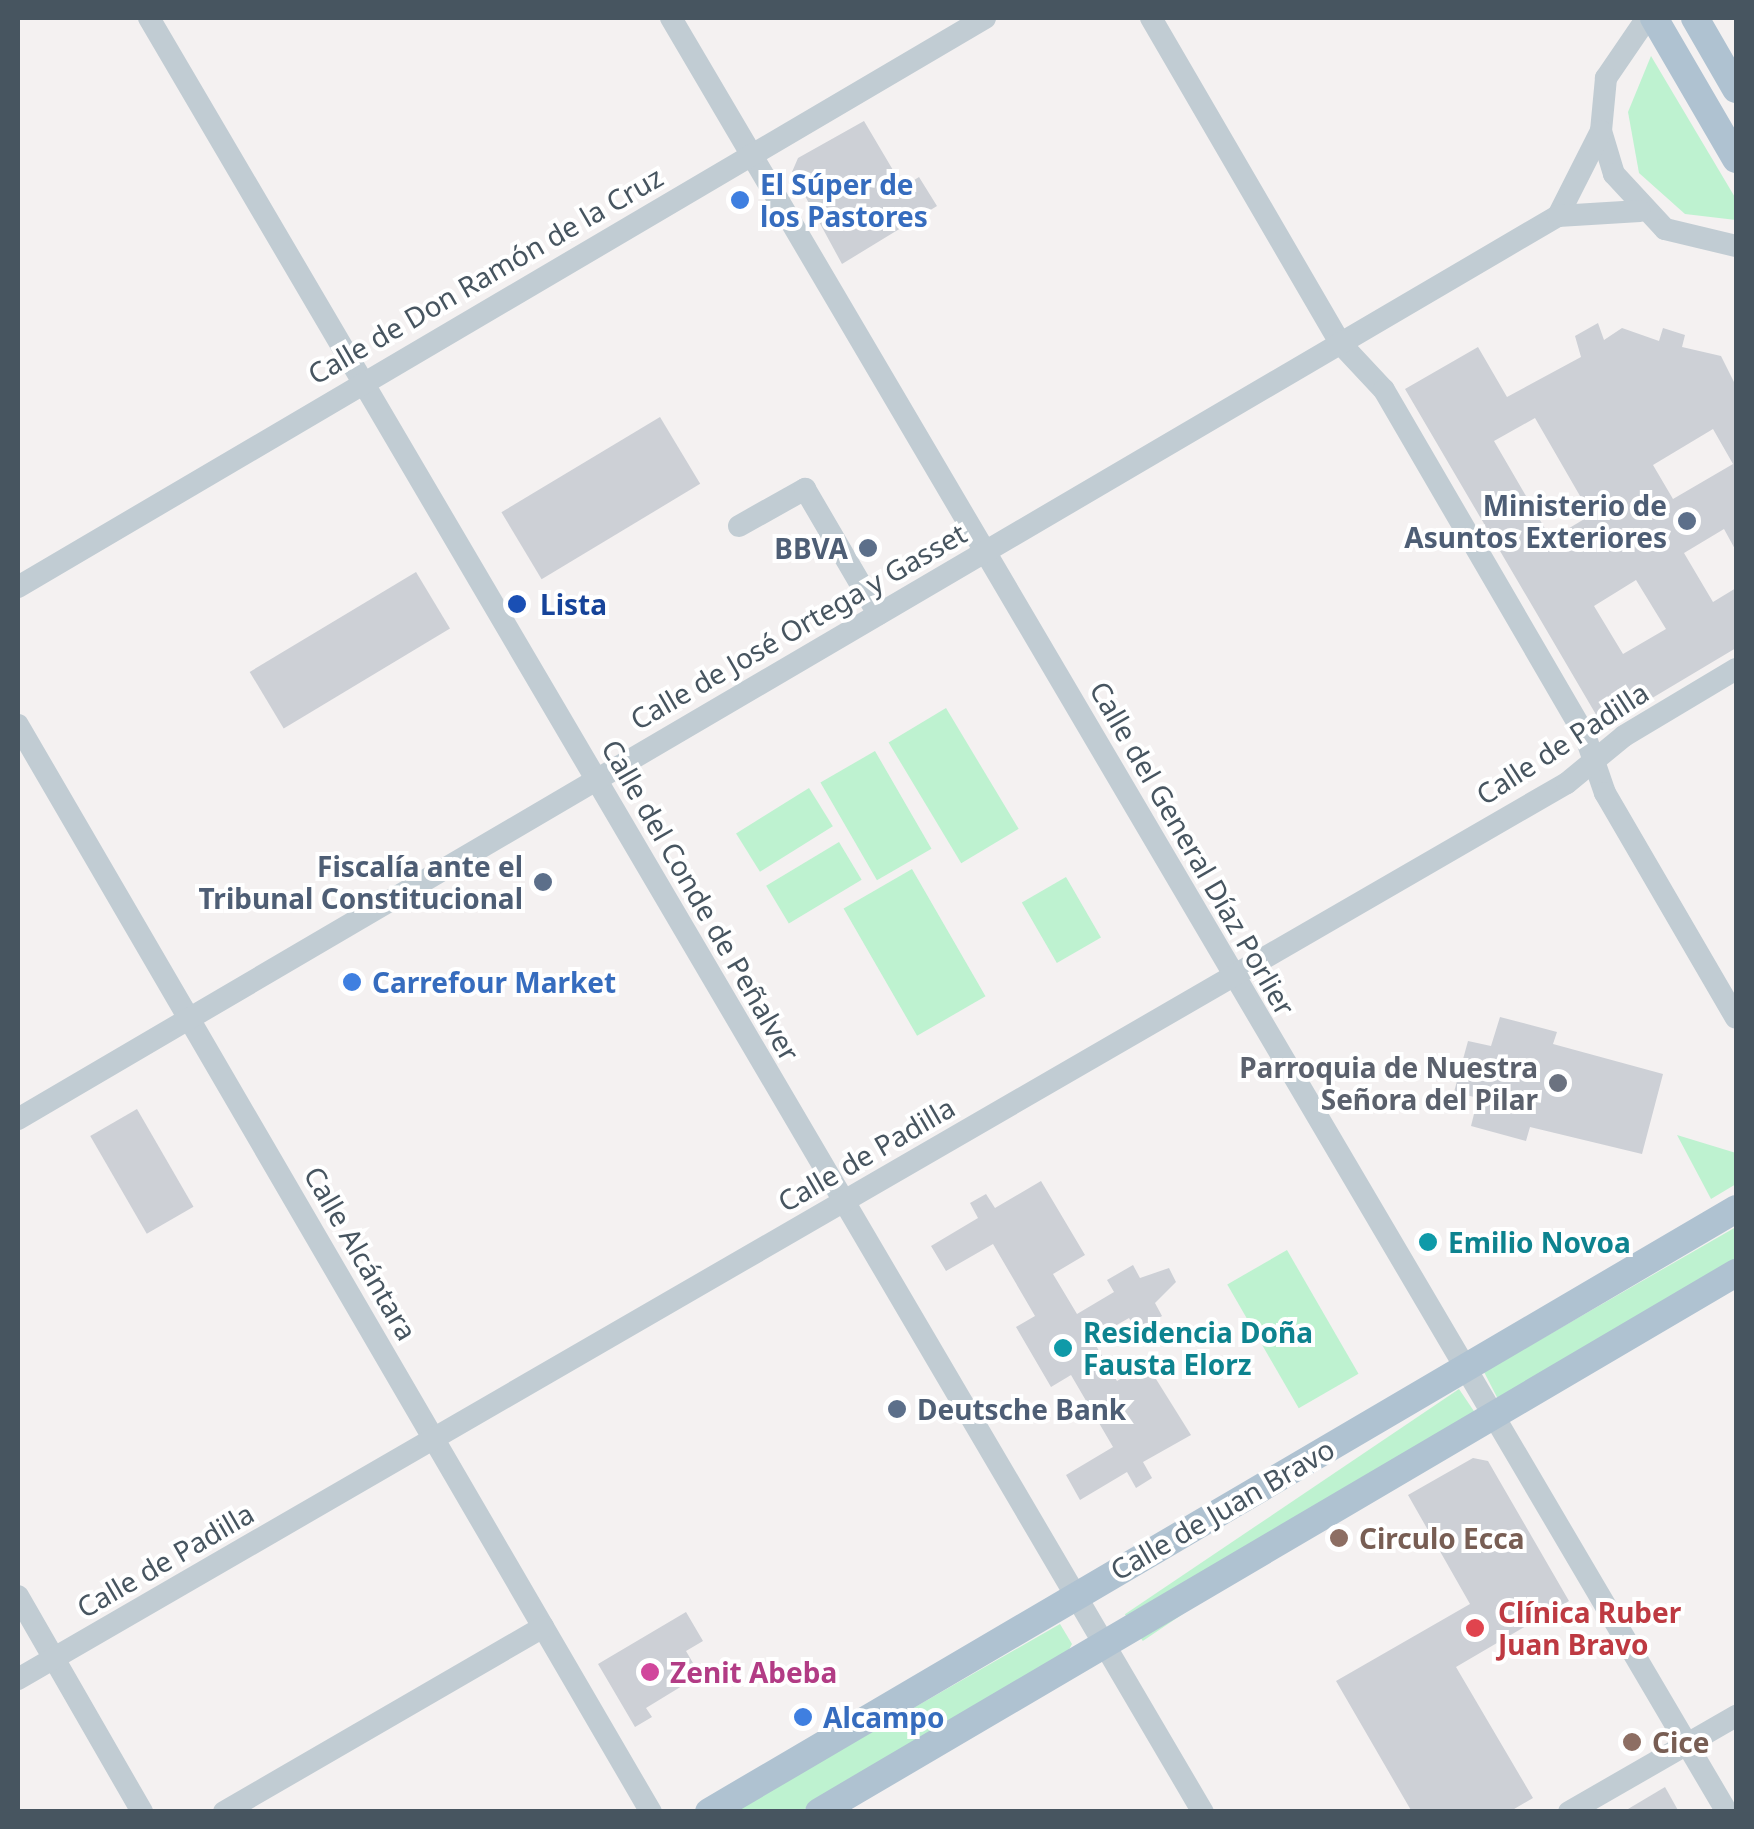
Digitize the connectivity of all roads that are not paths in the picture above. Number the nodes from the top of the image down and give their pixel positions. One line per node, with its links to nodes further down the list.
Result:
1 (149, 18): 15 (street, Calle del Conde de Peñalver)
2 (672, 18): 9 (street, Calle del General Díaz Porlier)
3 (985, 18): 9 (street, Calle de Don Ramón de la Cruz)
4 (1150, 18): 14 (street)
5 (1651, 18): 8 (street); 10 (main road)
6 (1695, 18): 7 (main road)
7 (1736, 90)
8 (1601, 131): 11 (street); 12 (street)
9 (751, 154): 15 (street, Calle de Don Ramón de la Cruz); 17 (street, Calle del General Díaz Porlier)
10 (1736, 159)
11 (1640, 211): 12 (street, Calle de José Ortega y Gasset); 13 (street)
12 (1558, 216): 14 (street, Calle de José Ortega y Gasset)
13 (1736, 246)
14 (1340, 344): 17 (street, Calle de José Ortega y Gasset); 22 (street)
15 (362, 382): 18 (street, Calle de Don Ramón de la Cruz); 23 (street, Calle del Conde de Peñalver)
16 (739, 526): 19 (street)
17 (984, 552): 19 (street, Calle de José Ortega y Gasset); 24 (street, Calle del General Díaz Porlier)
18 (18, 587)
19 (878, 614): 23 (street, Calle de José Ortega y Gasset)
20 (1736, 669): 22 (street, Calle de Padilla)
21 (18, 725): 25 (street, Calle Alcántara)
22 (1593, 762): 24 (street, Calle de Padilla); 26 (street)
23 (596, 779): 25 (street, Calle de José Ortega y Gasset); 28 (street, Calle del Conde de Peñalver)
24 (1232, 974): 28 (street, Calle de Padilla); 31 (street, Calle del General Díaz Porlier)
25 (189, 1018): 27 (street, Calle de José Ortega y Gasset); 33 (street, Calle Alcántara)
26 (1736, 1018)
27 (18, 1119)
28 (843, 1202): 33 (street, Calle de Padilla); 34 (street, Calle del Conde de Peñalver)
29 (1736, 1209): 31 (main road, Calle de Juan Bravo)
30 (1736, 1273): 32 (main road, Calle de Juan Bravo)
31 (1463, 1368): 32 (street, Calle del General Díaz Porlier); 34 (main road, Calle de Juan Bravo)
32 (1492, 1417): 37 (main road, Calle de Juan Bravo); 41 (street, Calle del General Díaz Porlier)
33 (434, 1438): 36 (street, Calle Alcántara); 38 (street, Calle de Padilla)
34 (1074, 1595): 37 (street, Calle del Conde de Peñalver); 45 (main road, Calle de Juan Bravo)
35 (18, 1596): 38 (street)
36 (543, 1627): 43 (street); 44 (street, Calle Alcántara)
37 (1104, 1646): 46 (main road, Calle de Juan Bravo); 47 (street, Calle del Conde de Peñalver)
38 (55, 1658): 39 (street, Calle de Padilla); 42 (street)
39 (18, 1678)
40 (1736, 1716): 41 (street)
41 (1688, 1744): 48 (street); 49 (street, Calle del General Díaz Porlier)
42 (142, 1812)
43 (224, 1812)
44 (651, 1812)
45 (709, 1812)
46 (819, 1812)
47 (1204, 1812)
48 (1569, 1812)
49 (1727, 1812)

